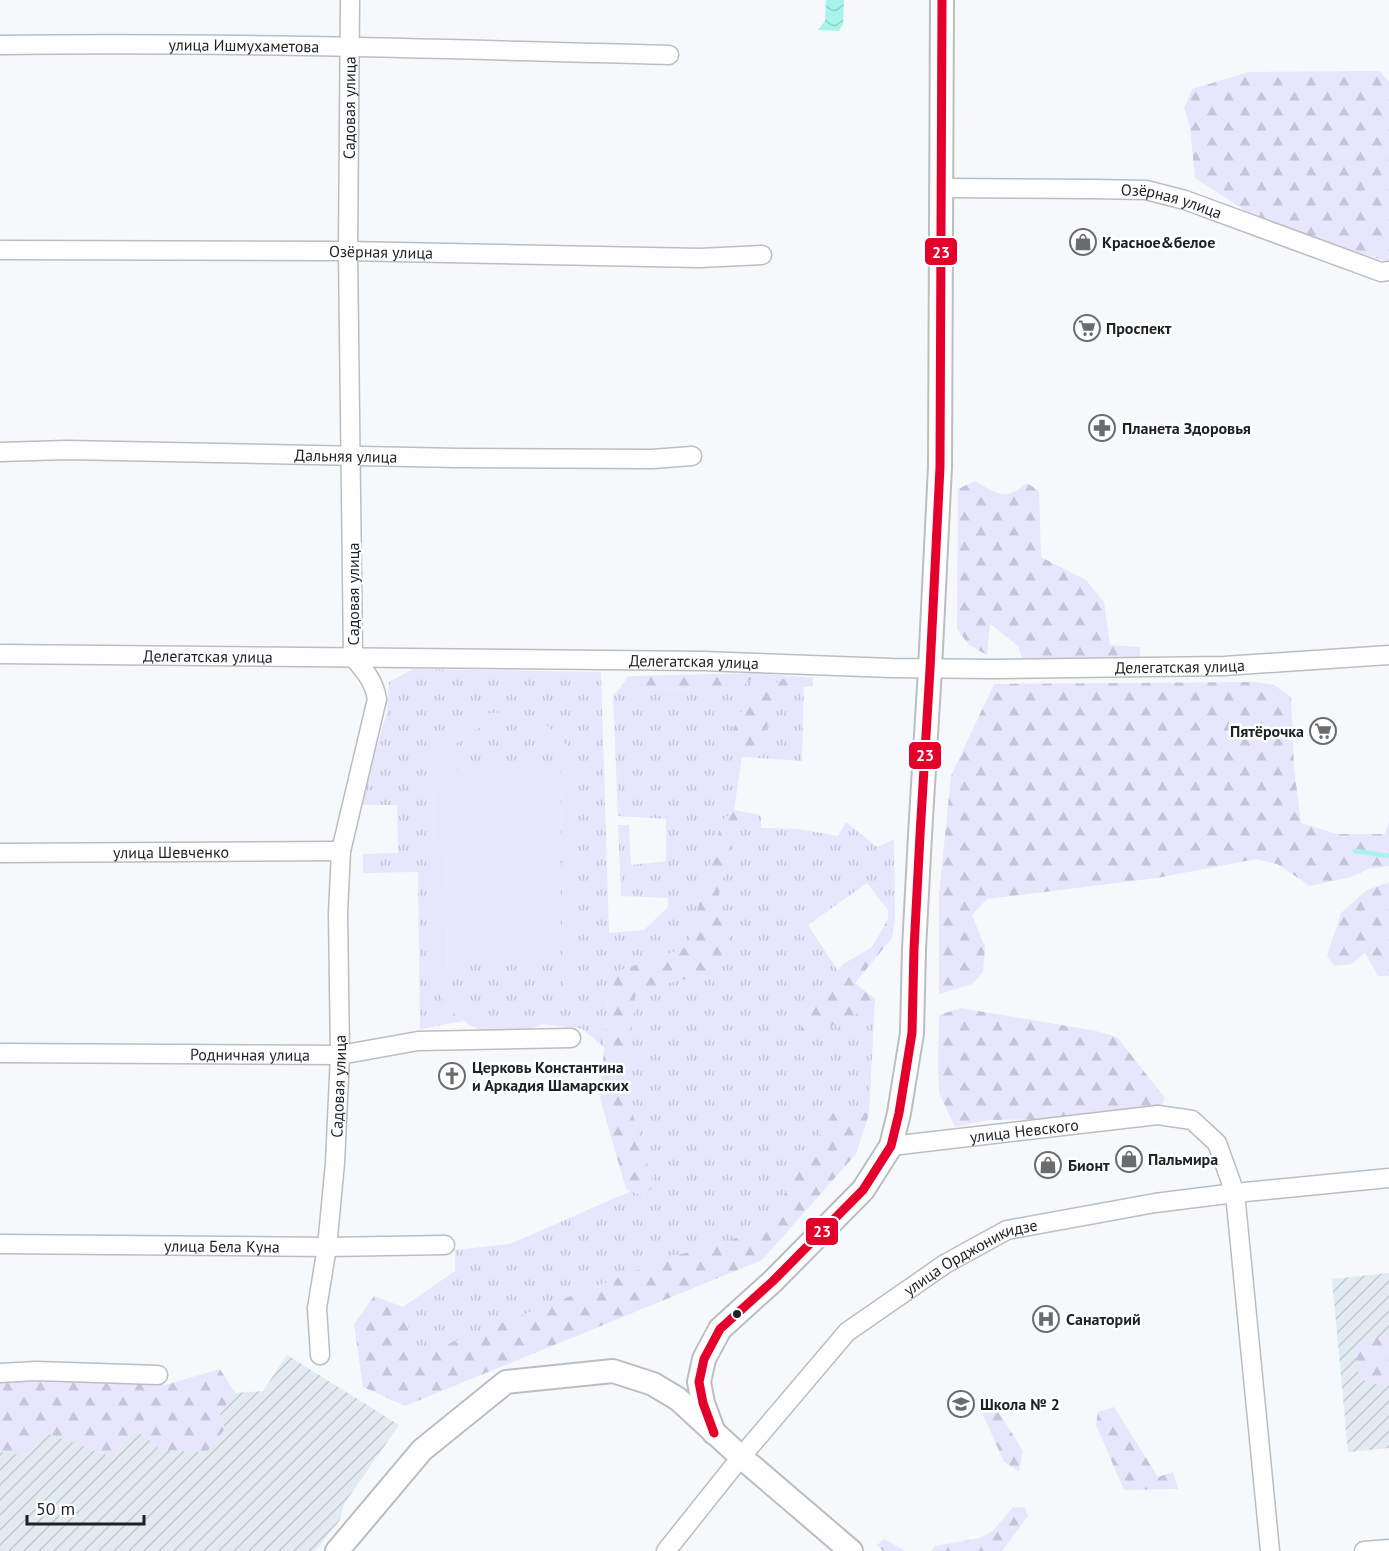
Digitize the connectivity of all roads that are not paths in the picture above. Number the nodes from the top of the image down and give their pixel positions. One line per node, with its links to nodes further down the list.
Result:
1 (350, 0): 4 (street, Садовая улица)
2 (942, 0): 6 (street)
3 (0, 45): 4 (street, улица Ишмухаметова)
4 (349, 46): 5 (street, улица Ишмухаметова); 8 (street, Садовая улица)
5 (669, 54)
6 (942, 189): 10 (street, Озёрная улица); 17 (street)
7 (0, 250): 8 (street, Озёрная улица)
8 (348, 251): 9 (street, Озёрная улица); 12 (street, Садовая улица)
9 (762, 255)
10 (1389, 271)
11 (0, 452): 12 (street, Дальняя улица)
12 (352, 456): 13 (street, Дальняя улица); 16 (street, Садовая улица)
13 (692, 456)
14 (0, 654): 16 (street, Делегатская улица)
15 (1389, 655): 17 (street, Делегатская улица)
16 (353, 657): 17 (street, Делегатская улица); 18 (street, Садовая улица)
17 (930, 669): 23 (street)
18 (341, 851): 19 (street, улица Шевченко); 22 (street, Садовая улица)
19 (0, 853)
20 (571, 1038): 22 (street, Родничная улица)
21 (0, 1053): 22 (street, Родничная улица)
22 (340, 1054): 28 (street, Садовая улица)
23 (891, 1146): 25 (street, улица Невского); 32 (street)
24 (1389, 1178): 25 (street, улица Орджоникидзе)
25 (1235, 1193): 33 (street, улица Орджоникидзе); 38 (street, улица Невского)
26 (0, 1244): 28 (street, улица Бела Куна)
27 (445, 1245): 28 (street, улица Бела Куна)
28 (327, 1247): 29 (street, Садовая улица)
29 (320, 1355)
30 (0, 1373): 31 (street)
31 (158, 1375)
32 (714, 1433): 33 (street); 35 (street)
33 (741, 1457): 36 (street, улица Орджоникидзе); 37 (street)
34 (1389, 1549): 39 (street)
35 (337, 1551)
36 (666, 1551)
37 (851, 1551)
38 (1270, 1551)
39 (1364, 1551)

